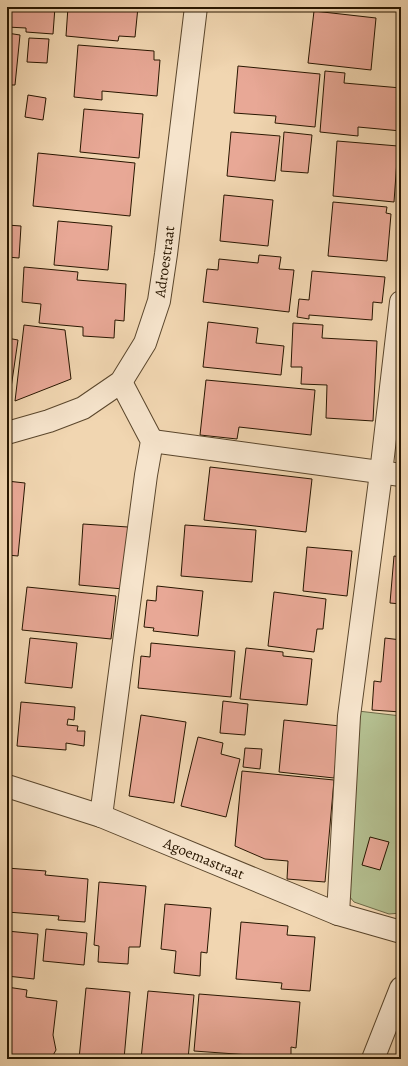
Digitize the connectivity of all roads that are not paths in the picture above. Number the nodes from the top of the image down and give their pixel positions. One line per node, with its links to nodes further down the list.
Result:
1 (196, 7): 3 (street, Adroestraat)
2 (401, 302): 6 (street)
3 (121, 382): 4 (street, Adroestraat); 5 (street)
4 (7, 432)
5 (152, 441): 6 (street); 8 (street)
6 (391, 474): 9 (street)
7 (7, 786): 8 (street, Agoemastraat)
8 (102, 816): 9 (street, Agoemastraat)
9 (338, 914): 10 (street, Agoemastraat)
10 (401, 932)
11 (401, 988): 12 (street)
12 (396, 1013): 13 (street)
13 (373, 1059)

